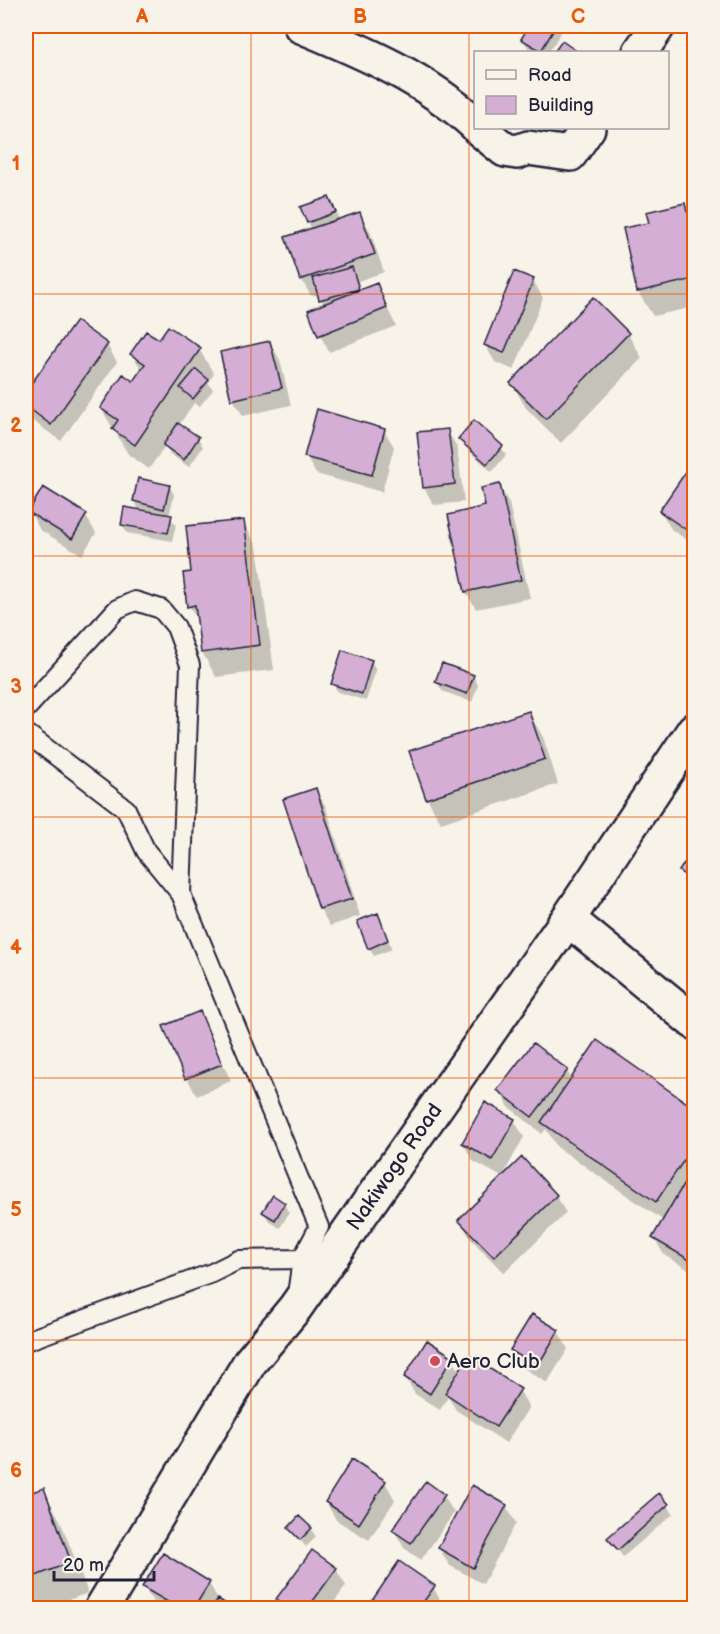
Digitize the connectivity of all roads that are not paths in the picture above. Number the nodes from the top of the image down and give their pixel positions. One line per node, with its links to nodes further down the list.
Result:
1 (301, 26): 4 (street)
2 (658, 26): 3 (street)
3 (641, 51)
4 (474, 123)
5 (480, 129): 6 (street)
6 (587, 129)
7 (26, 709): 10 (lane)
8 (694, 730): 11 (street, Nakiwogo Road)
9 (26, 733): 10 (lane)
10 (181, 894): 13 (lane)
11 (568, 919): 12 (street); 14 (street, Nakiwogo Road)
12 (694, 1022)
13 (302, 1259): 14 (lane); 15 (lane)
14 (295, 1308): 16 (street, Nakiwogo Road)
15 (26, 1341)
16 (102, 1608)

